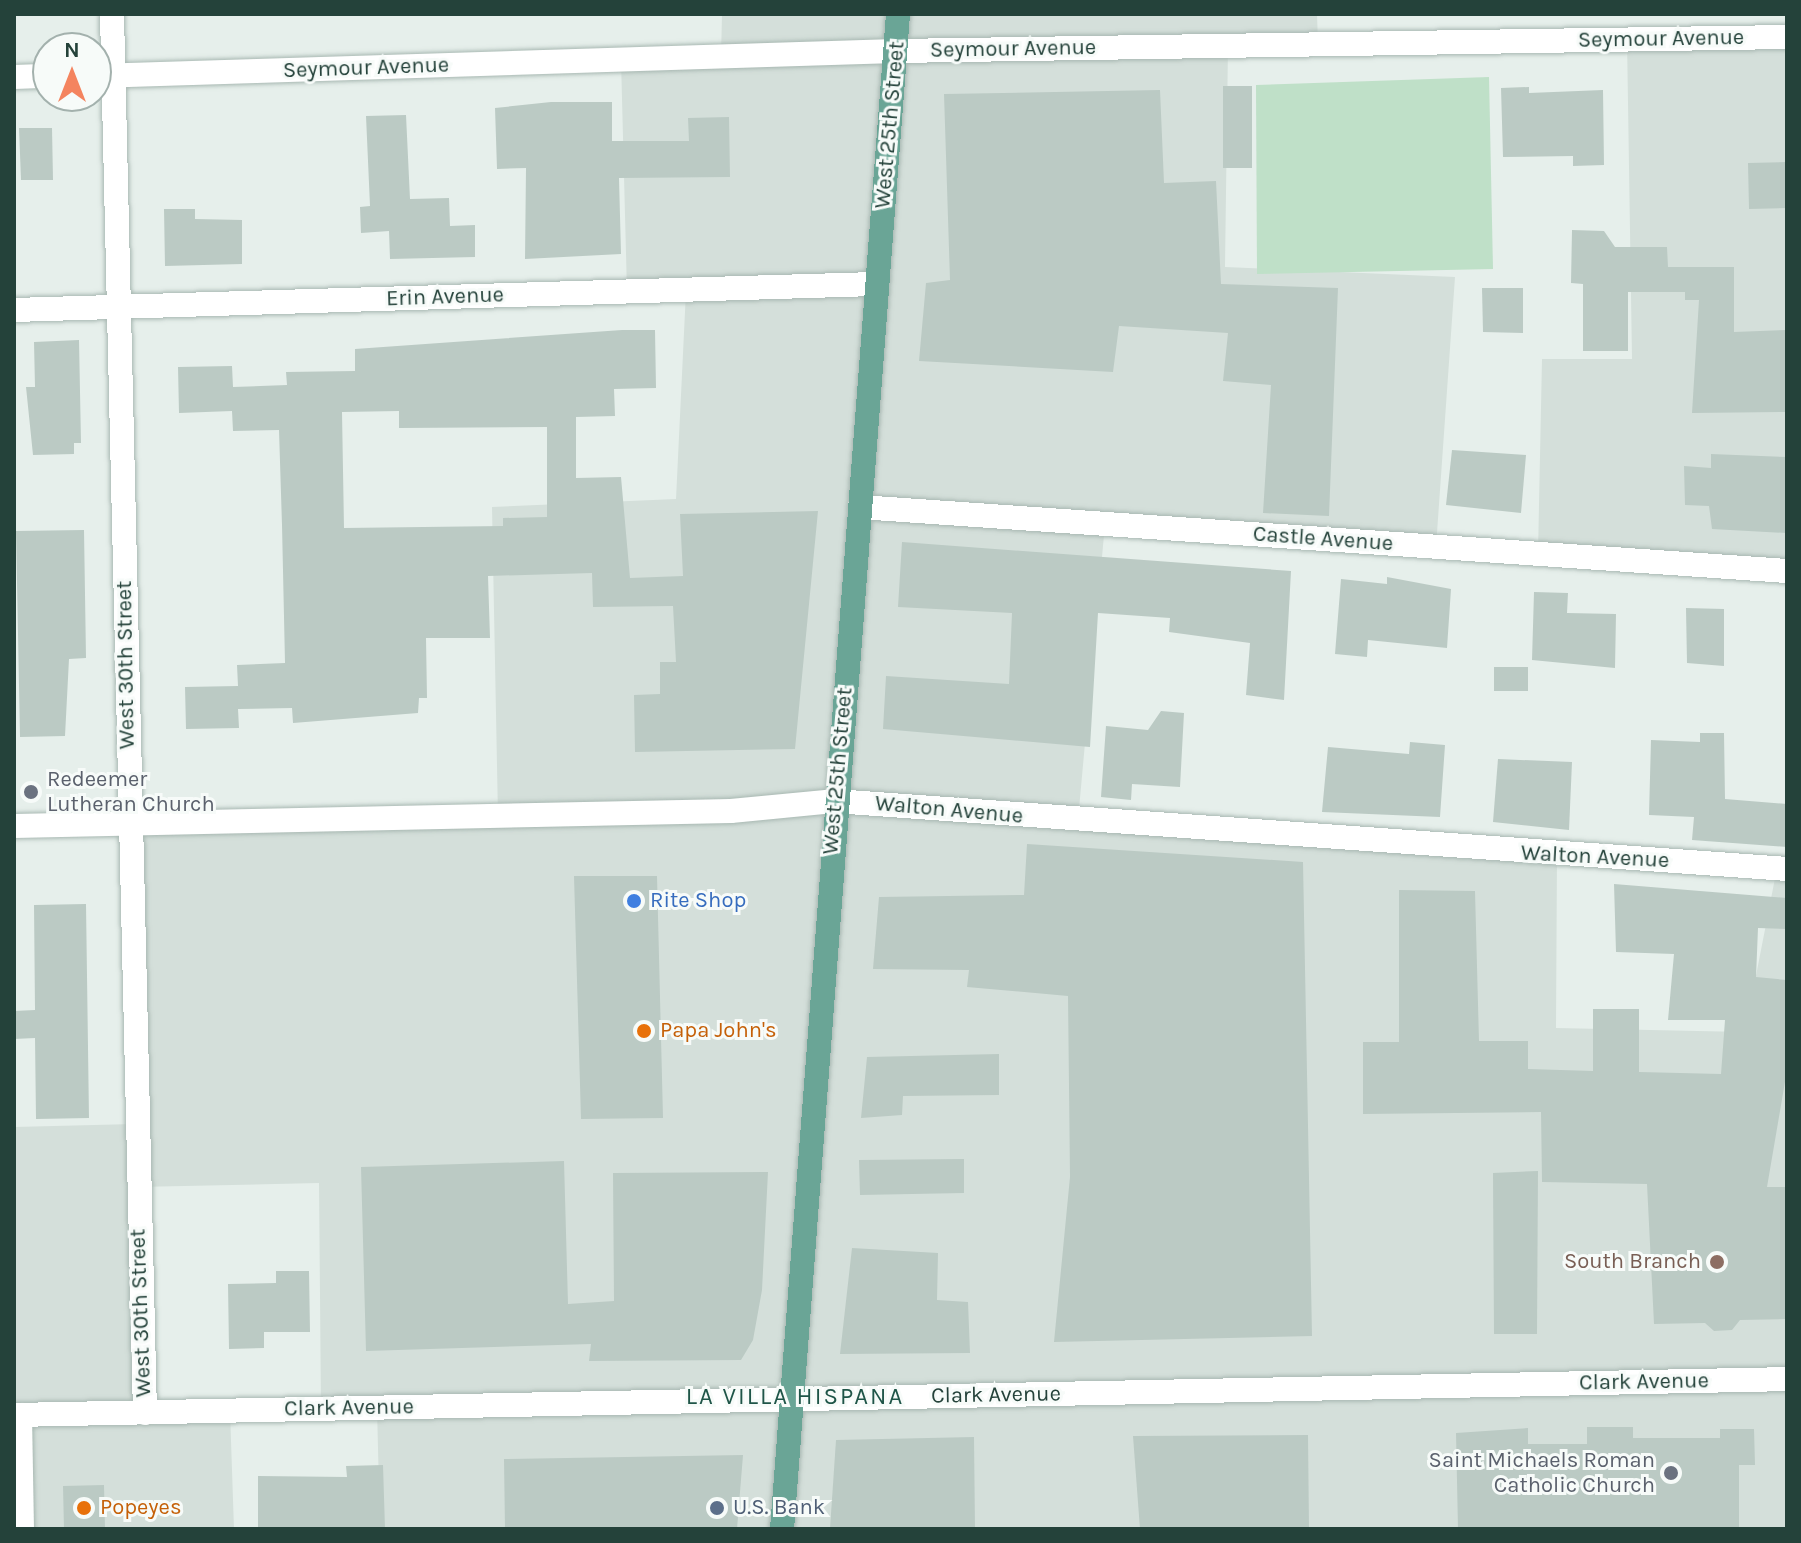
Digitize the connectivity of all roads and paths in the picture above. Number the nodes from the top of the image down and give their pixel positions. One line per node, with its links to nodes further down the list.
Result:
1 (898, 14): 3 (main road, West 25th Street)
2 (1787, 37): 3 (street, Seymour Avenue)
3 (896, 51): 4 (street, Seymour Avenue); 6 (main road, West 25th Street)
4 (112, 75)
5 (108, 112): 7 (street, West 30th Street)
6 (877, 284): 7 (street, Erin Avenue); 9 (main road, West 25th Street)
7 (123, 307): 8 (street, Erin Avenue); 12 (street, West 30th Street)
8 (14, 310)
9 (860, 507): 10 (street, Castle Avenue); 11 (main road, West 25th Street)
10 (1787, 571)
11 (834, 801): 12 (street, Walton Avenue); 14 (street, Walton Avenue); 16 (main road, West 25th Street)
12 (128, 823): 13 (street, Walton Avenue); 17 (street, West 30th Street)
13 (14, 826)
14 (1787, 869)
15 (1787, 1379): 16 (street, Clark Avenue)
16 (793, 1399): 17 (street, Clark Avenue); 20 (main road, West 25th Street)
17 (145, 1413): 18 (street, Clark Avenue)
18 (17, 1415): 19 (street)
19 (22, 1529)
20 (782, 1529)

